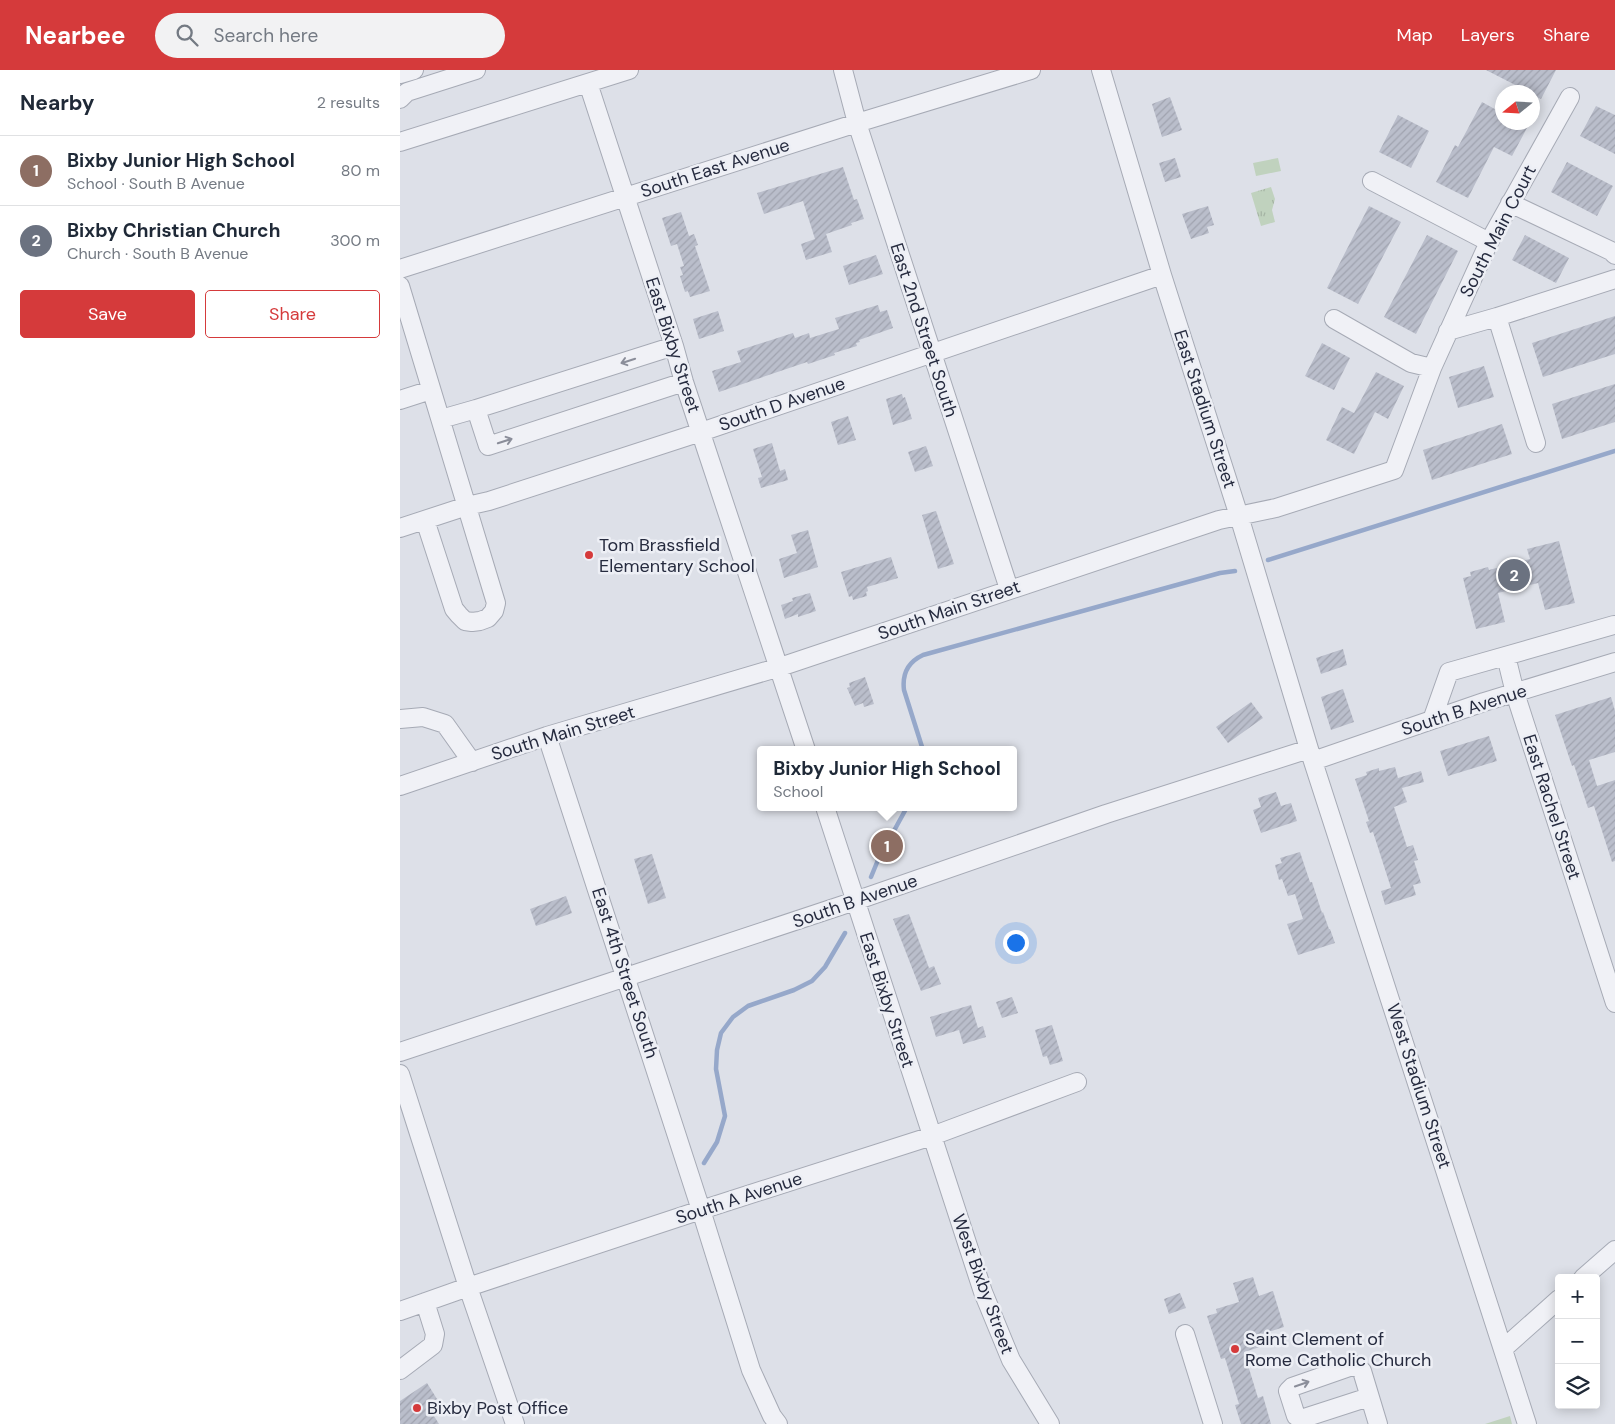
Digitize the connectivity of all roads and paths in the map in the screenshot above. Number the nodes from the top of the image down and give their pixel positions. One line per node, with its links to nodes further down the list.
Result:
1 (414, 70): 7 (street)
2 (476, 70): 10 (street)
3 (629, 70): 8 (street)
4 (843, 70): 11 (street, East 2nd Street South)
5 (1030, 70): 11 (street, South East Avenue)
6 (1101, 70): 19 (street, East Stadium Street)
7 (400, 74)
8 (588, 83): 12 (street); 14 (street, East Bixby Street)
9 (1570, 97): 15 (street, South Main Court)
10 (400, 99)
11 (856, 123): 14 (street, South East Avenue); 26 (street, East 2nd Street South)
12 (401, 138)
13 (1372, 181): 16 (street)
14 (624, 197): 18 (street, South East Avenue); 25 (street, East Bixby Street)
15 (1510, 203): 16 (street, South Main Court); 17 (street)
16 (1489, 242): 24 (street, South Main Court)
17 (1615, 255)
18 (400, 269)
19 (1162, 275): 26 (street, South D Avenue); 36 (street, East Stadium Street)
20 (1615, 279): 22 (street)
21 (400, 286): 29 (street)
22 (1497, 317): 24 (street); 34 (street)
23 (1334, 319): 27 (street)
24 (1448, 331): 27 (street, South Main Court)
25 (674, 346): 28 (street, East Bixby Street); 31 (street, one-way to 31)
26 (932, 353): 33 (street, South D Avenue); 39 (street, East 2nd Street South)
27 (1432, 368): 36 (street, South Main Street)
28 (684, 382): 31 (street, one-way to 28); 33 (street, East Bixby Street)
29 (431, 390): 30 (street); 32 (street)
30 (400, 400)
31 (476, 409): 32 (street)
32 (441, 419): 35 (street)
33 (702, 432): 35 (street, South D Avenue); 43 (street, East Bixby Street)
34 (1536, 443)
35 (467, 506): 37 (street, South D Avenue); 37 (street)
36 (1239, 516): 39 (street, South Main Street); 49 (street, East Stadium Street)
37 (425, 520): 38 (street, South D Avenue)
38 (400, 528)
39 (1010, 589): 43 (street, South Main Street)
40 (1614, 625): 41 (street)
41 (1506, 656): 44 (street, East Rachel Street); 46 (street)
42 (1615, 662): 44 (street, South B Avenue)
43 (780, 667): 47 (street, South Main Street); 48 (street, East Bixby Street)
44 (1515, 693): 46 (street, South B Avenue); 55 (street, East Rachel Street)
45 (400, 719): 50 (street)
46 (1432, 720): 49 (street, South B Avenue)
47 (547, 736): 50 (street, South Main Street); 54 (street, East 4th Street South)
48 (805, 746)
49 (1311, 755): 53 (street, South B Avenue); 68 (street, West Stadium Street)
50 (472, 762): 51 (street, South Main Street)
51 (400, 786)
52 (826, 811): 53 (street, East Bixby Street)
53 (855, 902): 54 (street, South B Avenue); 59 (street, East Bixby Street)
54 (626, 977): 56 (street, South B Avenue); 60 (street, East 4th Street South)
55 (1615, 1003)
56 (400, 1052)
57 (400, 1074): 63 (street)
58 (1077, 1082): 59 (street, South A Avenue)
59 (932, 1136): 60 (street, South A Avenue); 74 (street, West Bixby Street)
60 (701, 1210): 63 (street, South A Avenue); 73 (street, East 4th Street South)
61 (1615, 1250): 62 (street)
62 (1588, 1274)
63 (468, 1287): 64 (street, South A Avenue); 72 (street)
64 (425, 1302): 66 (street, South A Avenue); 69 (street)
65 (1555, 1303): 68 (street)
66 (400, 1311)
67 (1185, 1334): 75 (street)
68 (1504, 1348): 77 (street, West Stadium Street)
69 (400, 1370)
70 (1370, 1397): 71 (street); 71 (street, one-way to 70); 76 (street)
71 (1320, 1419)
72 (515, 1424)
73 (778, 1424)
74 (1050, 1424)
75 (1213, 1424)
76 (1378, 1424)
77 (1527, 1424)

